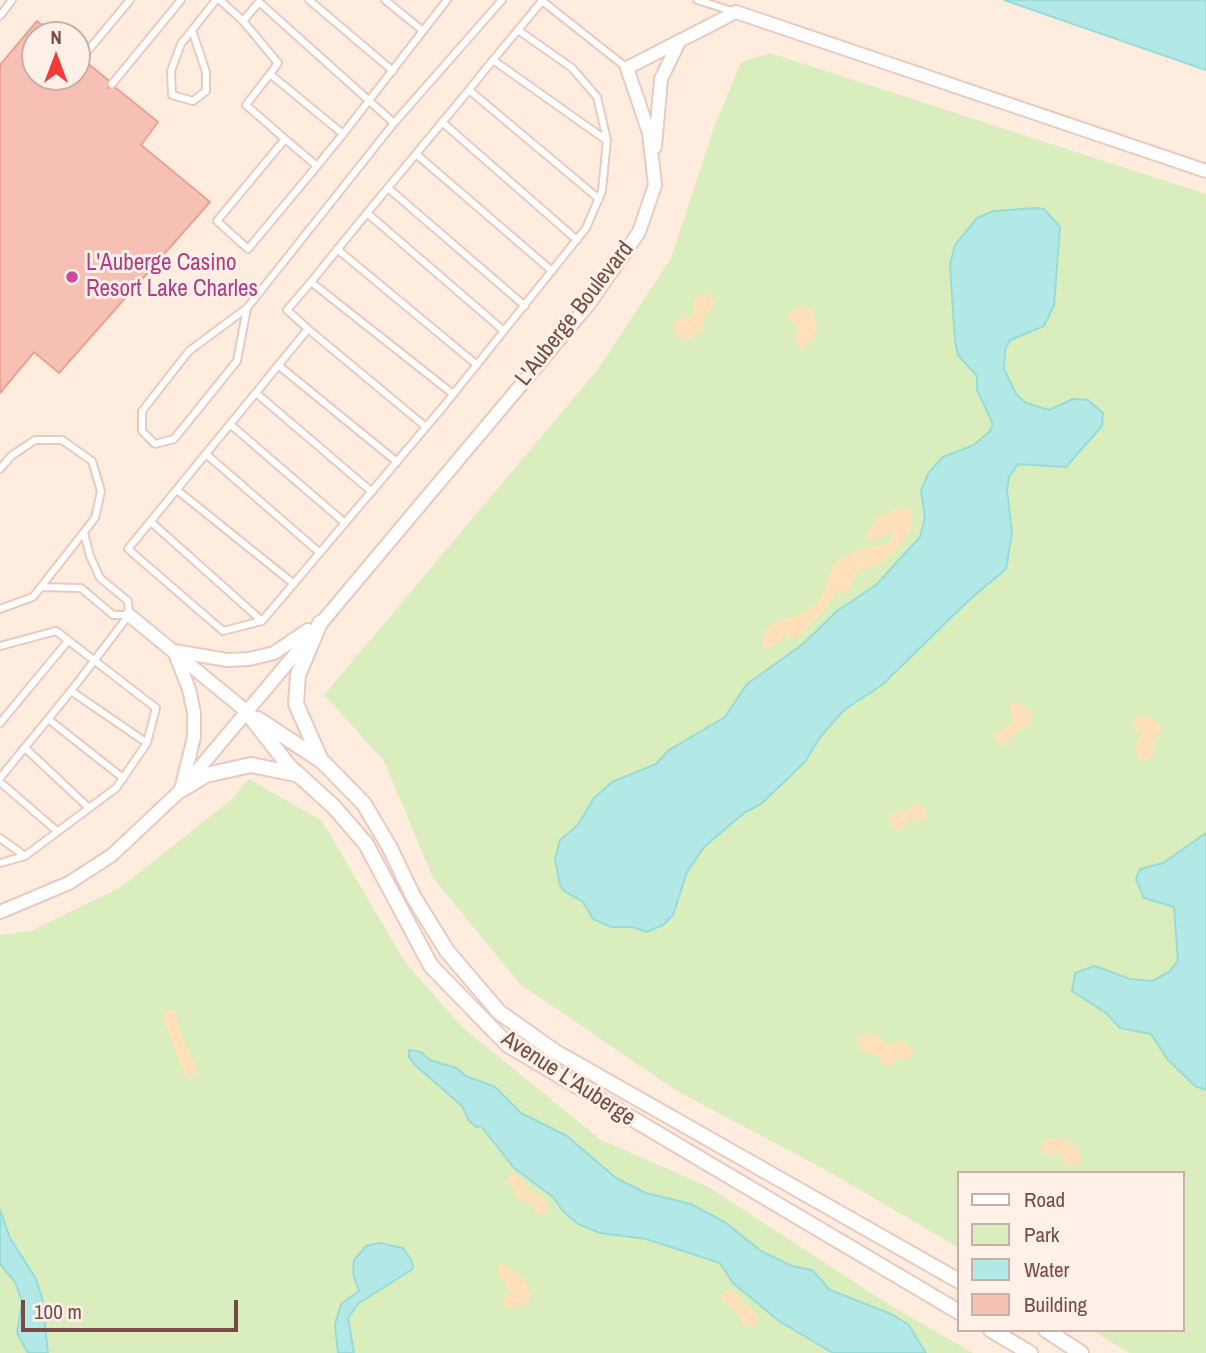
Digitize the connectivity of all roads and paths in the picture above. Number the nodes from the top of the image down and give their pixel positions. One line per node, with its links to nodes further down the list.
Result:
1 (12, 0): 13 (lane)
2 (130, 0): 19 (lane)
3 (181, 0): 24 (lane)
4 (218, 0): 14 (lane); 15 (lane)
5 (309, 0): 22 (lane)
6 (385, 0): 17 (lane)
7 (447, 0): 17 (lane)
8 (502, 0): 28 (lane)
9 (542, 0): 16 (lane); 21 (lane)
10 (697, 0): 12 (lane)
11 (260, 1): 14 (lane); 26 (lane)
12 (736, 12): 18 (street); 35 (street)
13 (0, 16)
14 (243, 22): 23 (lane)
15 (192, 30): 15 (lane)
16 (518, 30): 20 (lane); 31 (lane)
17 (423, 31): 22 (lane)
18 (681, 40): 21 (street); 33 (street)
19 (91, 47)
20 (493, 60): 25 (lane); 31 (lane)
21 (628, 68): 33 (street, L'Auberge Boulevard)
22 (393, 71): 26 (lane)
23 (270, 74): 29 (lane); 30 (lane)
24 (112, 84)
25 (469, 90): 27 (lane); 37 (lane)
26 (369, 103): 28 (lane); 29 (lane)
27 (442, 122): 32 (lane); 39 (lane)
28 (394, 123): 44 (lane)
29 (343, 134): 34 (lane)
30 (285, 139): 34 (lane); 34 (lane)
31 (607, 140): 37 (lane)
32 (416, 154): 36 (lane); 41 (lane)
33 (652, 164): 67 (street, L'Auberge Boulevard)
34 (317, 166)
35 (1206, 171)
36 (388, 188): 38 (lane); 43 (lane)
37 (599, 199): 39 (lane)
38 (367, 213): 40 (lane); 46 (lane)
39 (577, 240): 41 (lane)
40 (337, 250): 42 (lane); 48 (lane)
41 (552, 271): 43 (lane)
42 (311, 282): 45 (lane); 50 (lane)
43 (525, 306): 46 (lane)
44 (247, 308): 44 (lane)
45 (308, 329): 47 (lane); 52 (lane)
46 (504, 331): 48 (lane)
47 (278, 365): 49 (lane); 54 (lane)
48 (477, 365): 50 (lane)
49 (256, 393): 51 (lane); 57 (lane)
50 (453, 394): 52 (lane)
51 (231, 425): 53 (lane); 59 (lane)
52 (426, 427): 54 (lane)
53 (206, 454): 56 (lane); 61 (lane)
54 (397, 462): 57 (lane)
55 (0, 469): 60 (lane)
56 (177, 489): 58 (lane); 62 (lane)
57 (372, 492): 59 (lane)
58 (151, 522): 66 (lane); 66 (lane)
59 (345, 523): 61 (lane)
60 (84, 533): 63 (lane); 65 (lane)
61 (320, 553): 62 (lane)
62 (294, 584): 66 (lane)
63 (41, 587): 64 (lane); 65 (lane)
64 (0, 609)
65 (129, 615): 70 (street, Avenue L'Auberge); 71 (lane)
66 (262, 621)
67 (320, 623): 70 (street); 73 (street, L'Auberge Boulevard); 78 (street)
68 (68, 641): 69 (lane); 71 (lane); 75 (lane)
69 (0, 646)
70 (174, 651): 73 (street, Avenue L'Auberge); 82 (street)
71 (95, 661): 72 (lane); 76 (lane)
72 (71, 691): 74 (lane); 76 (lane)
73 (246, 711): 78 (street, Avenue L'Auberge); 79 (street, Avenue L'Auberge); 82 (street, L'Auberge Boulevard)
74 (48, 719): 77 (lane); 80 (lane)
75 (0, 723)
76 (147, 743): 80 (lane)
77 (25, 748): 81 (lane); 83 (lane)
78 (323, 762): 89 (street, Avenue L'Auberge)
79 (299, 775): 82 (street); 90 (street, Avenue L'Auberge)
80 (123, 778): 83 (lane)
81 (0, 780): 84 (lane)
82 (181, 790): 88 (street, L'Auberge Boulevard)
83 (89, 808): 84 (lane)
84 (57, 831): 86 (lane)
85 (0, 838): 86 (lane)
86 (24, 856): 87 (lane)
87 (0, 863)
88 (0, 912)
89 (958, 1280)
90 (958, 1311)
91 (994, 1332): 93 (street)
92 (1049, 1332): 94 (street)
93 (1030, 1353)
94 (1081, 1353)

